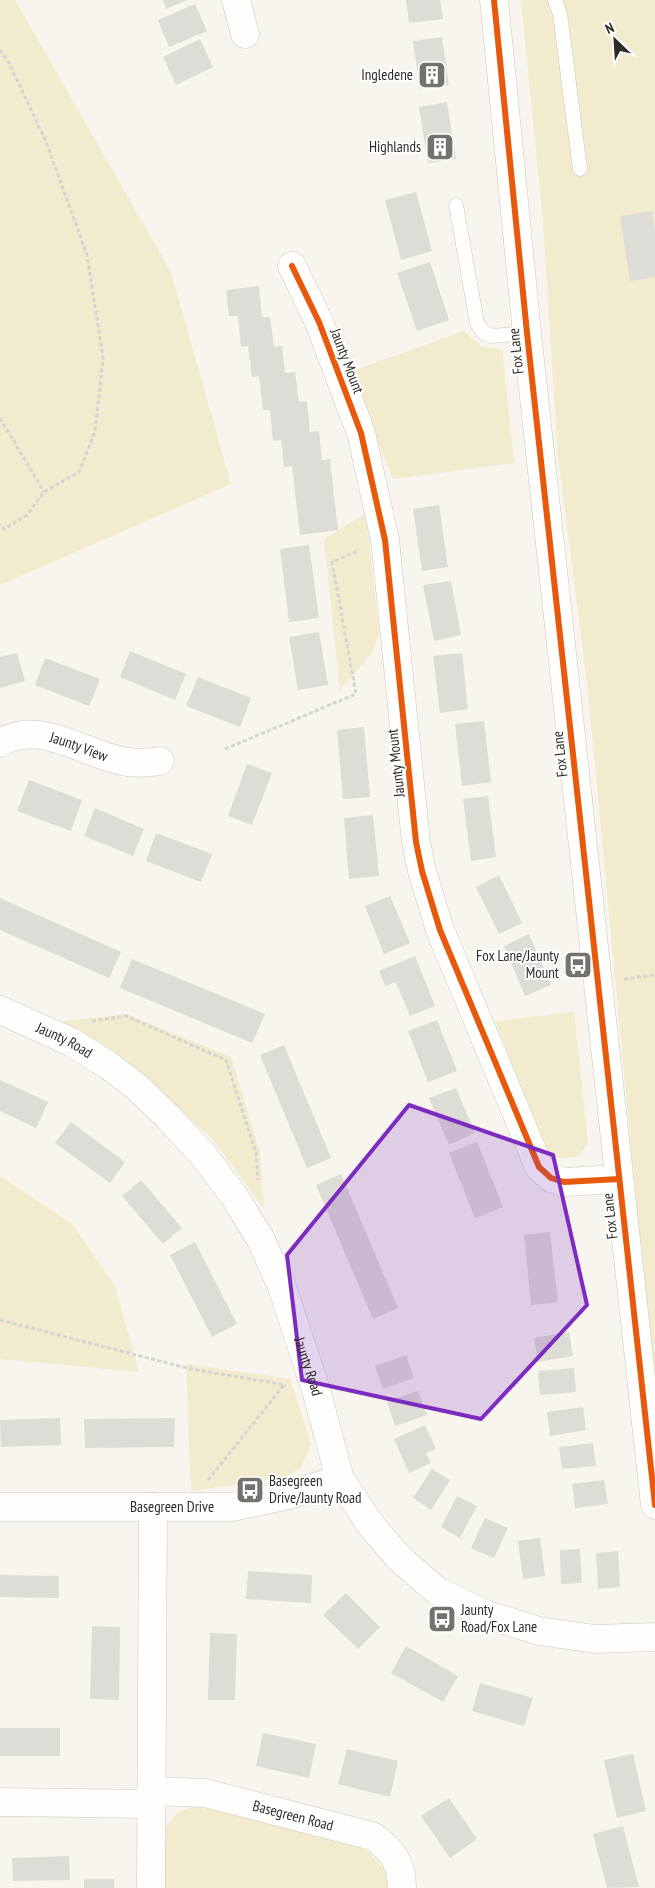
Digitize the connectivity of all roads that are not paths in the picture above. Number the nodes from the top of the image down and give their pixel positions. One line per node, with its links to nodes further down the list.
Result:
1 (236, 0): 4 (street)
2 (494, 0): 8 (street, Fox Lane)
3 (555, 0): 5 (lane)
4 (245, 34)
5 (580, 169)
6 (456, 205): 8 (lane)
7 (292, 266): 12 (street, Jaunty Mount)
8 (527, 333): 12 (street, Fox Lane)
9 (0, 743): 10 (street, Jaunty View)
10 (160, 761)
11 (0, 1010): 13 (street, Jaunty Road)
12 (619, 1179): 14 (street, Fox Lane)
13 (340, 1479): 15 (street, Basegreen Drive); 17 (street, Jaunty Road)
14 (655, 1505)
15 (153, 1507): 16 (street, Basegreen Drive); 18 (street)
16 (0, 1508)
17 (655, 1637)
18 (151, 1797): 19 (street, Basegreen Road); 20 (street); 21 (street, Basegreen Road)
19 (0, 1802)
20 (151, 1888)
21 (402, 1888)

